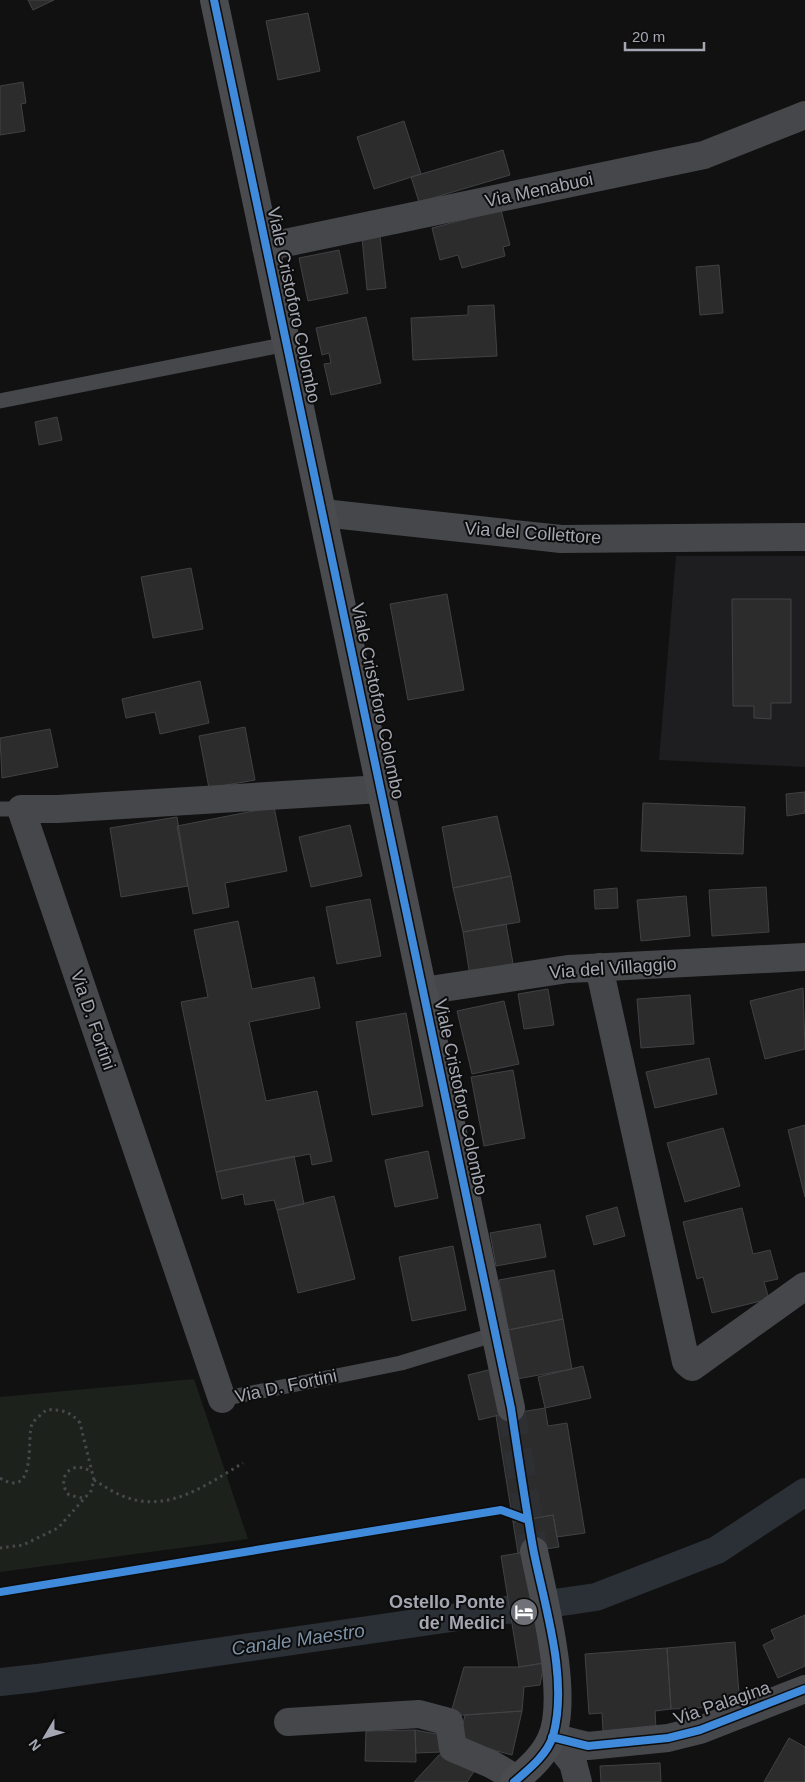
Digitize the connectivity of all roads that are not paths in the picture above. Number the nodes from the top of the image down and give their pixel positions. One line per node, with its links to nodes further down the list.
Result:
1 (214, 0): 3 (street, Viale Cristoforo Colombo)
2 (805, 114): 3 (street, Via Menabuoi)
3 (266, 247): 4 (street, Viale Cristoforo Colombo)
4 (287, 344): 5 (lane); 6 (street, Viale Cristoforo Colombo)
5 (0, 401)
6 (323, 513): 7 (street, Via del Collettore); 8 (street, Viale Cristoforo Colombo)
7 (805, 537)
8 (381, 789): 9 (street, Via D. Fortini); 12 (street, Viale Cristoforo Colombo)
9 (11, 809): 15 (street, Via D. Fortini)
10 (805, 957): 11 (street, Via del Villaggio)
11 (599, 967): 12 (street, Via del Villaggio); 13 (street)
12 (423, 991): 14 (street, Viale Cristoforo Colombo)
13 (805, 1286)
14 (496, 1334): 15 (lane, Via D. Fortini); 16 (street, Viale Cristoforo Colombo)
15 (222, 1399)
16 (511, 1408)
17 (534, 1551): 20 (street)
18 (805, 1689): 20 (street, Via Palagina)
19 (288, 1722): 21 (street)
20 (552, 1737): 21 (street); 22 (street)
21 (515, 1781)
22 (578, 1782)

